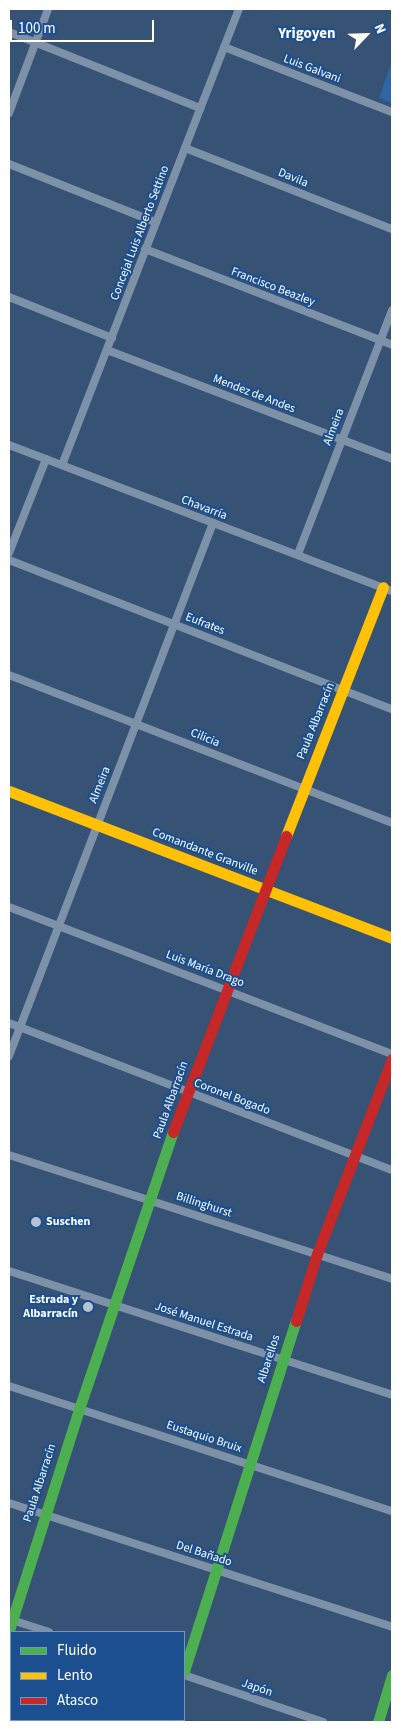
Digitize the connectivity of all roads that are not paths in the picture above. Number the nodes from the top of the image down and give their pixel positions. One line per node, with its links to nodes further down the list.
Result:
1 (48, 9): 4 (street)
2 (239, 9): 5 (street, Concejal Luis Alberto Settino)
3 (9, 32): 4 (street)
4 (35, 42): 6 (street); 8 (street)
5 (224, 47): 6 (street, Concejal Luis Alberto Settino); 7 (street, Luis Galvani)
6 (200, 108): 9 (street, Concejal Luis Alberto Settino)
7 (392, 112)
8 (9, 113)
9 (185, 148): 11 (street, Concejal Luis Alberto Settino); 12 (street, Davila)
10 (9, 164): 11 (street)
11 (155, 222): 13 (street, Concejal Luis Alberto Settino)
12 (392, 230)
13 (145, 249): 16 (street, Concejal Luis Alberto Settino); 17 (street, Francisco Beazley)
14 (9, 297): 16 (street)
15 (392, 310): 17 (street, Almeira)
16 (112, 338): 19 (street, Concejal Luis Alberto Settino)
17 (380, 340): 18 (street, Francisco Beazley); 20 (street, Almeira)
18 (392, 345)
19 (107, 350): 20 (street, Mendez de Andes); 24 (street, Concejal Luis Alberto Settino)
20 (340, 440): 23 (street, Mendez de Andes); 27 (street, Almeira)
21 (9, 445): 22 (street, Chavarría)
22 (46, 459): 24 (street, Chavarría); 26 (street)
23 (392, 459)
24 (62, 465): 25 (street, Chavarría)
25 (213, 524): 27 (street, Chavarría); 30 (street, Almeira)
26 (9, 553)
27 (298, 554): 29 (street, Chavarría)
28 (9, 560): 30 (street, Eufrates)
29 (388, 589): 32 (street, Paula Albarracín)
30 (175, 624): 32 (street, Eufrates); 34 (street, Almeira)
31 (9, 675): 34 (street, Cilicia)
32 (344, 691): 33 (street, Eufrates); 35 (street, Paula Albarracín)
33 (392, 709)
34 (137, 724): 35 (street, Cilicia); 38 (street, Almeira)
35 (304, 790): 37 (street, Cilicia); 39 (street, Paula Albarracín)
36 (9, 791): 38 (street, Comandante Granville)
37 (392, 823)
38 (96, 824): 39 (street, Comandante Granville); 41 (street, Almeira)
39 (266, 890): 42 (street, Comandante Granville); 43 (street, Paula Albarracín)
40 (9, 907): 41 (street, Luis María Drago)
41 (59, 926): 43 (street, Luis María Drago); 45 (street, Almeira)
42 (392, 938)
43 (226, 989): 46 (street, Luis María Drago); 49 (street, Paula Albarracín)
44 (9, 1023): 45 (street, Coronel Bogado)
45 (19, 1027): 47 (street, Almeira); 49 (street, Coronel Bogado)
46 (392, 1054)
47 (9, 1056)
48 (392, 1059): 51 (street, Albarellos)
49 (187, 1091): 51 (street, Coronel Bogado); 53 (street, Paula Albarracín)
50 (9, 1155): 53 (street, Billinghurst)
51 (355, 1156): 52 (street, Coronel Bogado); 54 (street, Albarellos)
52 (392, 1170)
53 (150, 1199): 54 (street, Billinghurst); 57 (street, Paula Albarracín)
54 (317, 1254): 56 (street, Billinghurst); 58 (street, Albarellos)
55 (9, 1271): 57 (street, José Manuel Estrada)
56 (392, 1279)
57 (114, 1306): 58 (street, José Manuel Estrada); 61 (street, Paula Albarracín)
58 (283, 1360): 60 (street, José Manuel Estrada); 62 (street, Albarellos)
59 (9, 1386): 61 (street, Eustaquio Bruix)
60 (392, 1395)
61 (79, 1409): 62 (street, Eustaquio Bruix); 65 (street, Paula Albarracín)
62 (250, 1464): 64 (street, Eustaquio Bruix); 66 (street, Albarellos)
63 (9, 1503): 65 (street, Del Bañado)
64 (392, 1511)
65 (44, 1514): 66 (street, Del Bañado); 67 (street, Paula Albarracín)
66 (216, 1570): 68 (street, Del Bañado); 70 (street, Albarellos)
67 (10, 1623): 69 (street)
68 (392, 1627)
69 (45, 1631)
70 (185, 1668)
71 (185, 1675): 73 (street, Japón)
72 (392, 1675): 74 (street)
73 (323, 1722)
74 (378, 1722)

